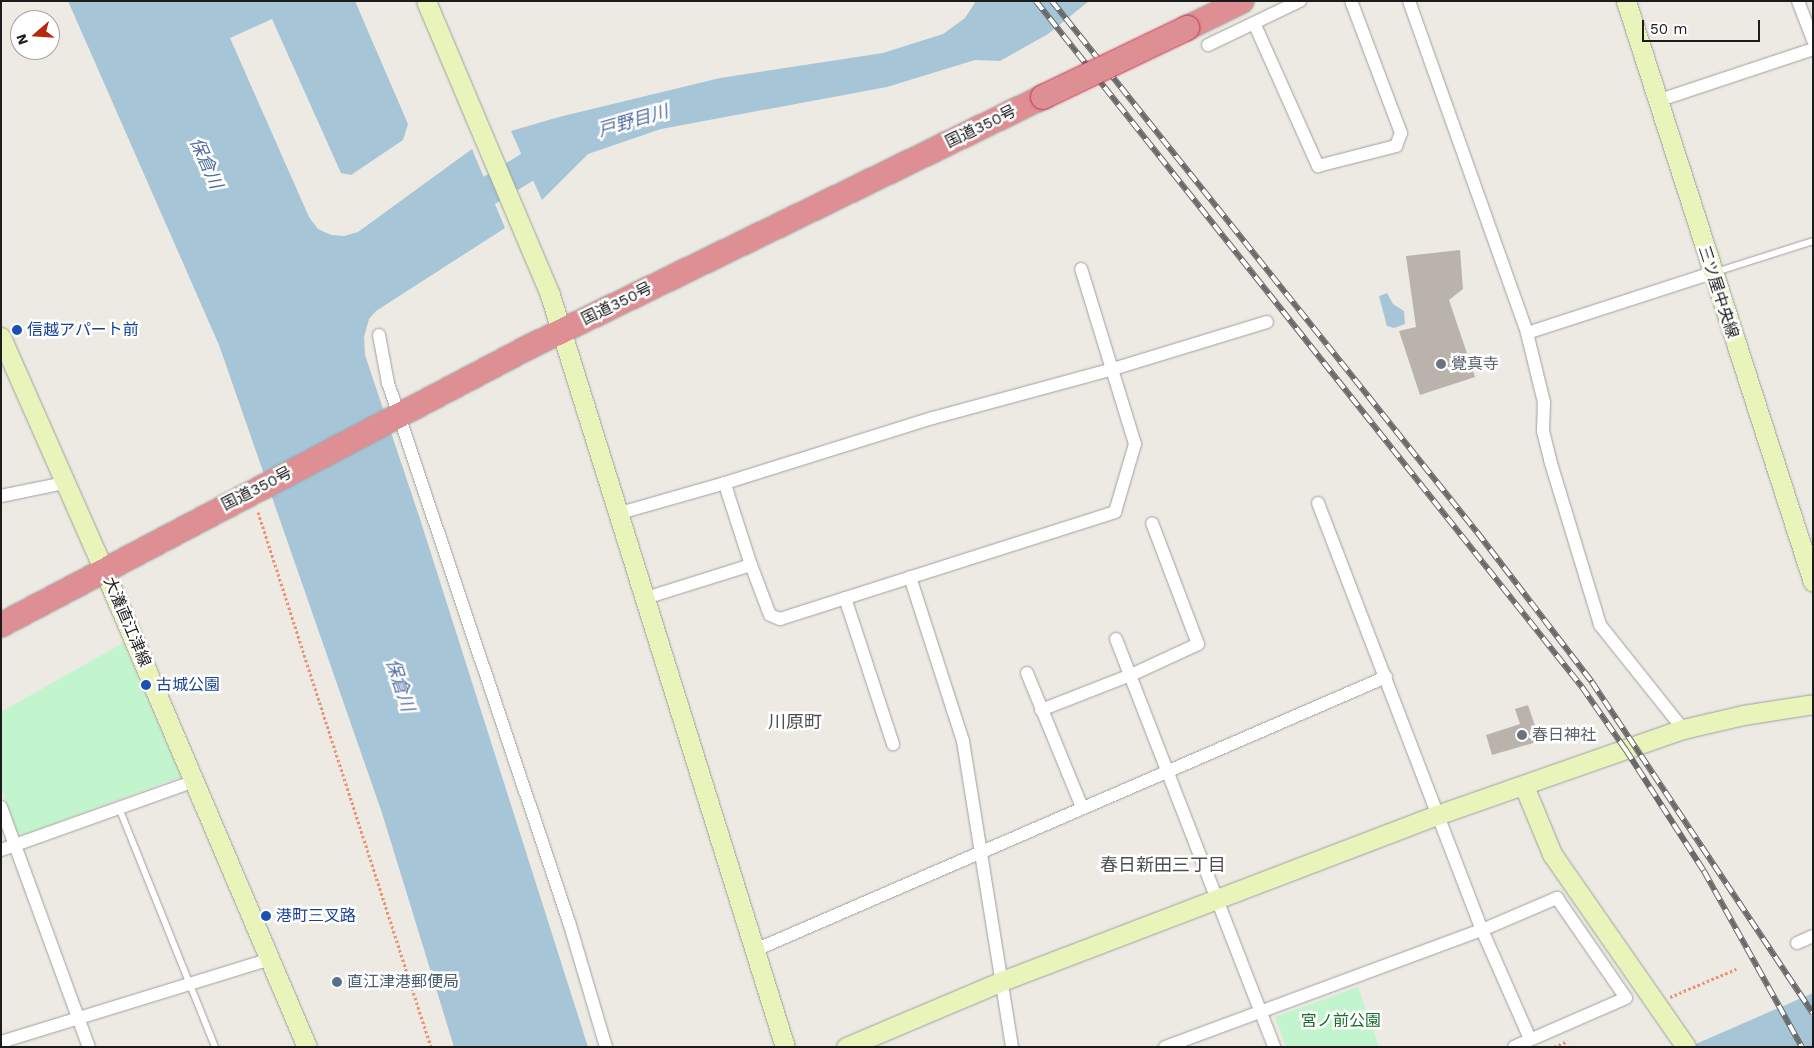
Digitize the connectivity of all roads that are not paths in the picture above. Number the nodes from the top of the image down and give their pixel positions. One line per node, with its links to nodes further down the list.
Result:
1 (426, 1): 17 (main road)
2 (1242, 1): 17 (highway, 国道350号, bridge)
3 (1300, 1): 8 (street)
4 (1352, 1): 8 (street)
5 (1409, 1): 18 (street)
6 (1626, 1): 12 (main road, 三ツ屋中央線)
7 (1798, 1): 9 (street)
8 (1254, 23): 10 (street)
9 (1813, 40)
10 (1208, 45)
11 (1813, 49): 12 (street)
12 (1657, 101): 15 (main road, 三ツ屋中央線)
13 (1813, 242): 15 (lane)
14 (1081, 269): 21 (street)
15 (1712, 273): 18 (street); 32 (main road, 三ツ屋中央線)
16 (1267, 322): 21 (street)
17 (562, 330): 22 (highway, 国道350号); 27 (main road)
18 (1528, 333): 42 (street)
19 (379, 335): 22 (street)
20 (1, 337): 23 (main road, 大瀁直江津線)
21 (1113, 369): 24 (street); 31 (street)
22 (395, 418): 30 (highway, 国道350号); 69 (street)
23 (64, 483): 25 (street); 30 (main road, 大瀁直江津線)
24 (725, 483): 27 (street); 29 (street)
25 (1, 496)
26 (1318, 503): 39 (street)
27 (620, 513): 33 (main road)
28 (1152, 523): 38 (street)
29 (751, 565): 33 (street); 34 (street)
30 (104, 570): 35 (highway, 国道350号); 45 (main road, 大瀁直江津線)
31 (910, 576): 34 (street); 53 (street)
32 (1813, 582)
33 (646, 598): 58 (main road)
34 (845, 598): 43 (street)
35 (1, 625)
36 (1116, 638): 38 (street)
37 (1027, 673): 41 (street)
38 (1131, 675): 41 (street); 44 (street)
39 (1386, 677): 44 (street); 50 (street)
40 (1813, 704): 42 (main road)
41 (1042, 710): 48 (street)
42 (1683, 729): 46 (main road)
43 (893, 744)
44 (1167, 771): 48 (street); 54 (street)
45 (195, 781): 49 (street); 59 (main road, 大瀁直江津線)
46 (1524, 786): 50 (main road); 76 (main road)
47 (1, 807): 51 (street)
48 (1082, 807): 53 (street)
49 (119, 808): 51 (street); 61 (lane)
50 (1438, 815): 54 (main road); 55 (street)
51 (16, 843): 52 (street); 63 (street)
52 (1, 850)
53 (982, 850): 58 (street); 60 (street)
54 (1215, 898): 60 (main road); 62 (street)
55 (1482, 930): 62 (street); 64 (street); 64 (street)
56 (1813, 936): 57 (street)
57 (1797, 943)
58 (753, 951): 70 (main road)
59 (270, 959): 61 (street); 68 (main road, 大瀁直江津線)
60 (1002, 981): 71 (main road); 72 (street)
61 (190, 984): 63 (street); 67 (lane)
62 (1261, 1011): 73 (street); 74 (street)
63 (79, 1020): 65 (street); 66 (street)
64 (1530, 1039): 75 (street)
65 (1, 1042)
66 (89, 1047)
67 (215, 1047)
68 (306, 1047)
69 (606, 1047)
70 (785, 1047)
71 (846, 1047)
72 (1012, 1047)
73 (1164, 1047)
74 (1274, 1047)
75 (1514, 1047)
76 (1686, 1047)

